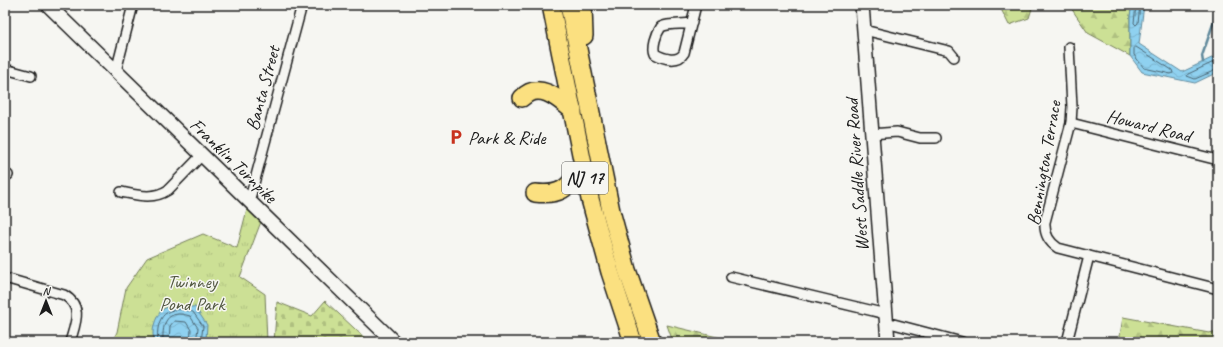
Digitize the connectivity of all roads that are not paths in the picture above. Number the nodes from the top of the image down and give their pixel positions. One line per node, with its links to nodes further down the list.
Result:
1 (48, 5): 15 (street, Franklin Turnpike)
2 (133, 5): 15 (street)
3 (302, 5): 29 (street, Banta Street)
4 (538, 5): 18 (highway)
5 (551, 5): 18 (highway, NJ 17)
6 (568, 5): 17 (highway, NJ 17)
7 (582, 5): 17 (highway)
8 (696, 5): 10 (street)
9 (862, 5): 11 (street, West Saddle River Road)
10 (692, 23): 10 (street)
11 (864, 30): 13 (street); 22 (street, West Saddle River Road)
12 (1069, 48): 21 (street, Bennington Terrace)
13 (954, 57)
14 (5, 69): 16 (street)
15 (116, 71): 24 (street, Franklin Turnpike)
16 (31, 76)
17 (584, 78): 38 (highway, NJ 17)
18 (567, 82): 20 (highway, NJ 17)
19 (522, 98): 20 (highway)
20 (573, 111): 26 (highway, NJ 17)
21 (1071, 123): 25 (street, Howard Road); 30 (street, Bennington Terrace)
22 (871, 134): 23 (street); 34 (street, West Saddle River Road)
23 (936, 138)
24 (201, 156): 27 (street); 29 (street, Franklin Turnpike)
25 (1218, 160)
26 (583, 169): 28 (highway); 37 (highway, NJ 17)
27 (121, 192)
28 (535, 193)
29 (249, 202): 36 (street, Franklin Turnpike)
30 (1089, 256): 33 (street); 41 (street)
31 (731, 277): 34 (street)
32 (5, 278): 35 (street)
33 (1218, 288)
34 (886, 318): 39 (street, West Saddle River Road); 40 (street)
35 (70, 342)
36 (394, 342)
37 (633, 342)
38 (652, 342)
39 (888, 342)
40 (962, 342)
41 (1067, 342)

